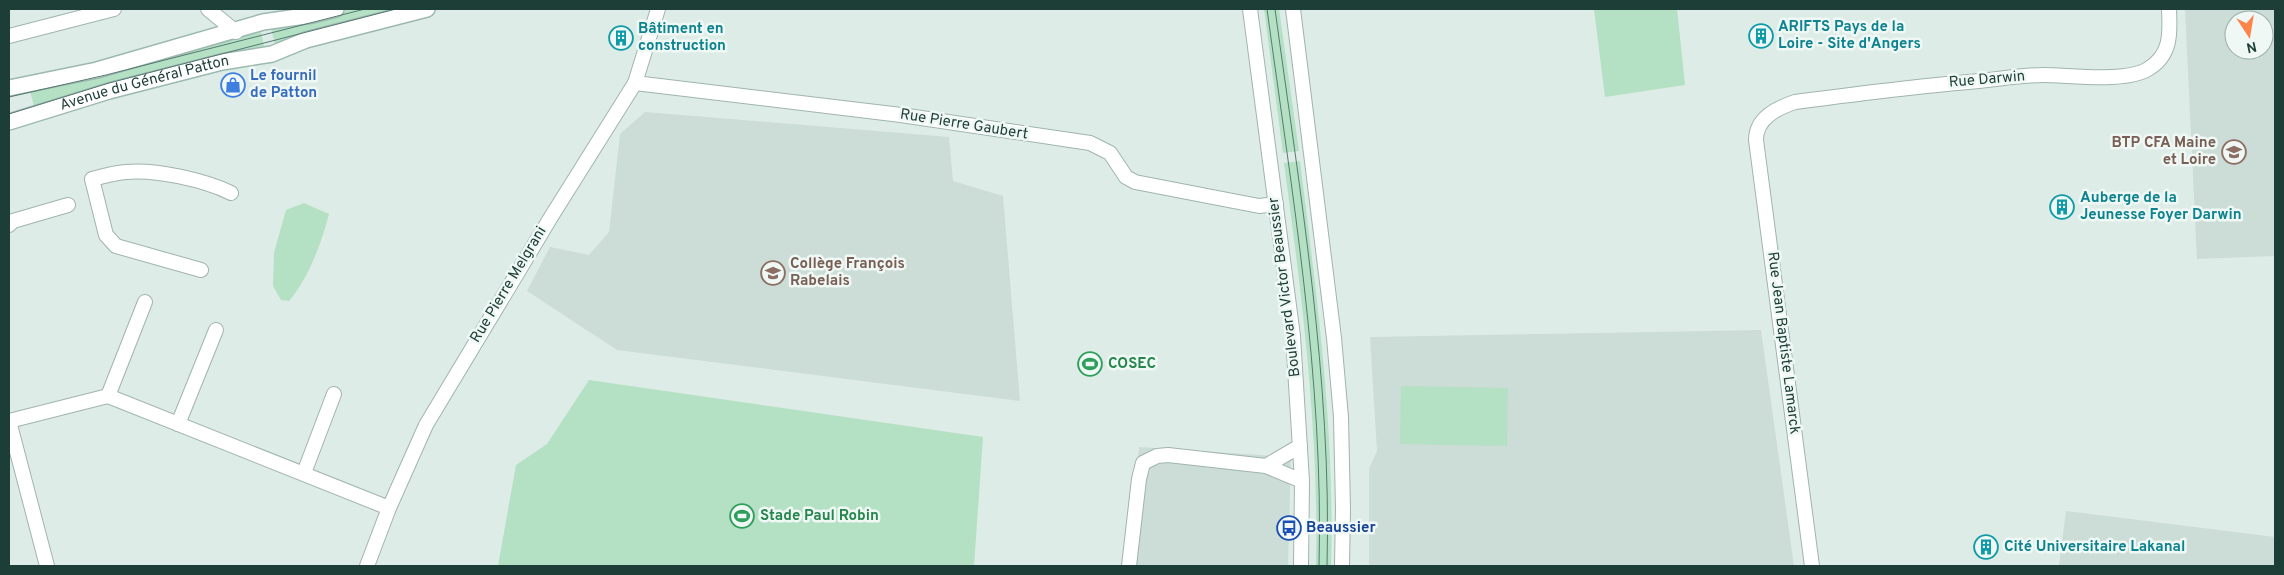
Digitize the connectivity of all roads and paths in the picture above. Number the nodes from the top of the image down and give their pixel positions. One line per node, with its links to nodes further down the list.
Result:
1 (114, 9): 10 (street)
2 (208, 9): 9 (street)
3 (336, 9): 9 (street, Avenue du Général Patton)
4 (427, 9): 14 (street, Avenue du Général Patton)
5 (658, 9): 11 (street, Rue Pierre Melgrani)
6 (1250, 9): 17 (street, Boulevard Victor Beaussier)
7 (1292, 9): 35 (street)
8 (2170, 9): 13 (street, Rue Darwin)
9 (236, 32): 12 (street, Avenue du Général Patton)
10 (9, 36)
11 (635, 83): 17 (street, Rue Pierre Gaubert); 30 (street, Rue Pierre Melgrani)
12 (9, 88)
13 (1762, 120): 36 (street, Rue Jean Baptiste Lamarck)
14 (9, 122)
15 (231, 193): 19 (street)
16 (68, 204): 18 (street)
17 (1276, 204): 26 (street, Boulevard Victor Beaussier)
18 (9, 224)
19 (201, 270)
20 (145, 302): 23 (street)
21 (216, 330): 25 (street)
22 (334, 394): 28 (street)
23 (108, 396): 24 (street); 25 (street)
24 (9, 421): 31 (street)
25 (178, 424): 28 (street)
26 (1300, 446): 27 (street); 29 (street, Boulevard Victor Beaussier)
27 (1266, 466): 29 (street); 33 (street)
28 (304, 473): 30 (street)
29 (1302, 481): 34 (street, Boulevard Victor Beaussier)
30 (390, 508): 32 (street, Rue Pierre Melgrani)
31 (47, 566)
32 (367, 566)
33 (1129, 566)
34 (1301, 566)
35 (1342, 566)
36 (1812, 566)

